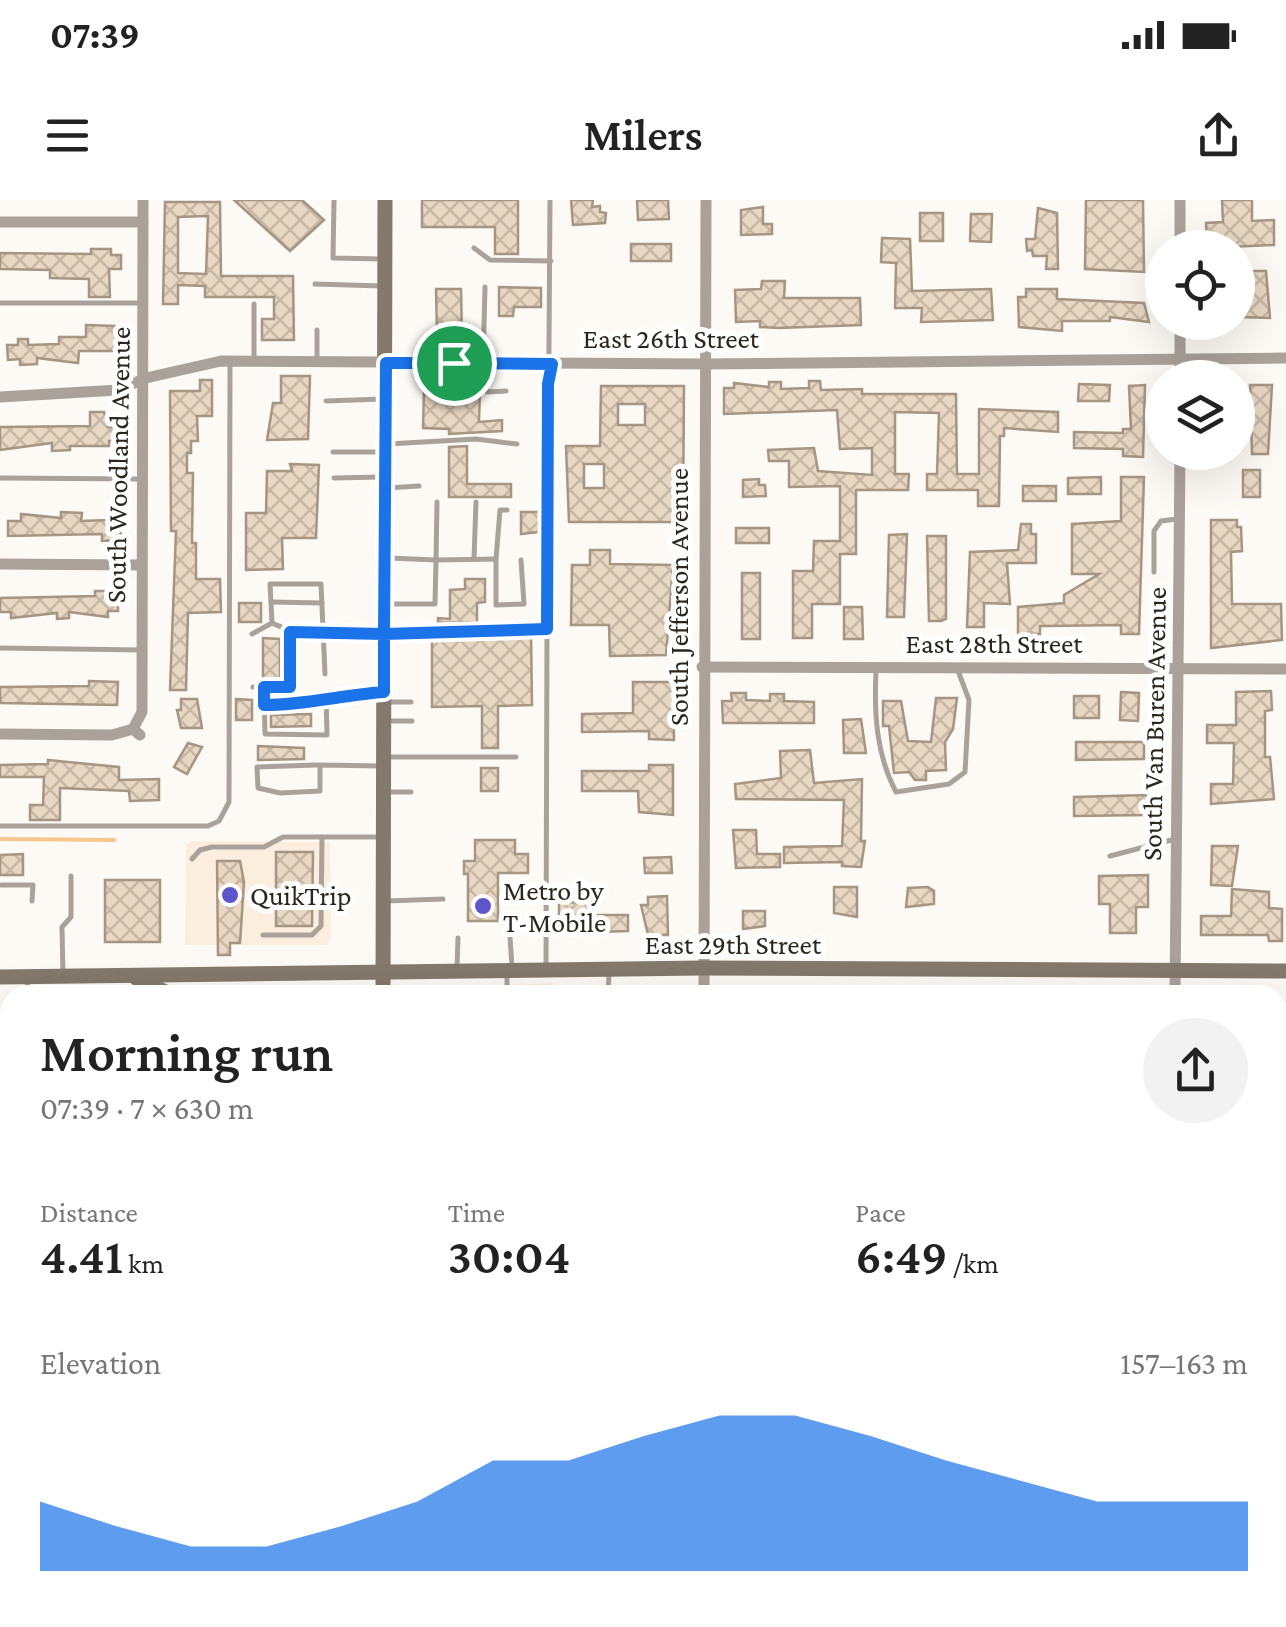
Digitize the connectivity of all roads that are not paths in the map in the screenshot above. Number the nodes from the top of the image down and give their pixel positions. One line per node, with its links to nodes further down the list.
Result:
1 (143, 200): 8 (street, South Woodland Avenue)
2 (334, 200): 11 (lane)
3 (385, 200): 11 (street)
4 (550, 200): 12 (lane)
5 (706, 200): 30 (street, South Jefferson Avenue)
6 (1180, 200): 9 (street)
7 (0, 222): 8 (street)
8 (143, 222): 17 (street, South Woodland Avenue)
9 (1180, 230)
10 (474, 248): 12 (lane)
11 (386, 258): 14 (street)
12 (551, 260): 29 (lane)
13 (315, 284): 14 (lane)
14 (386, 286): 26 (street)
15 (484, 287): 28 (lane)
16 (0, 302): 17 (lane)
17 (144, 302): 31 (street, South Woodland Avenue)
18 (254, 304): 24 (lane)
19 (317, 330): 25 (lane)
20 (1180, 340): 22 (street)
21 (1286, 358): 22 (street, East 26th Street)
22 (1180, 359): 30 (street, East 26th Street)
23 (230, 361): 24 (street, East 26th Street); 31 (street, East 26th Street); 88 (lane)
24 (254, 361): 25 (street, East 26th Street)
25 (317, 362): 26 (street, East 26th Street)
26 (386, 363): 27 (street, East 26th Street); 34 (street)
27 (454, 363): 28 (street, East 26th Street); 32 (lane)
28 (483, 364): 29 (street, East 26th Street)
29 (552, 364): 30 (street, East 26th Street); 61 (lane)
30 (705, 364): 68 (street, South Jefferson Avenue)
31 (146, 378): 33 (street, East 26th Street); 42 (street, South Woodland Avenue)
32 (506, 391)
33 (0, 396)
34 (386, 399): 35 (lane); 37 (street)
35 (326, 400)
36 (517, 444): 37 (lane)
37 (386, 448): 38 (lane); 43 (street)
38 (333, 452)
39 (1180, 470): 48 (street, South Van Buren Avenue)
40 (0, 478): 42 (lane)
41 (334, 478): 43 (lane)
42 (144, 479): 55 (street, South Woodland Avenue)
43 (385, 483): 44 (lane); 49 (street)
44 (419, 486)
45 (437, 502): 52 (lane)
46 (476, 502): 51 (lane)
47 (508, 510): 50 (lane)
48 (1180, 518): 56 (lane); 71 (street, South Van Buren Avenue)
49 (385, 558): 52 (lane); 59 (street)
50 (496, 558): 51 (lane); 53 (lane)
51 (474, 559): 52 (lane)
52 (436, 560): 59 (lane)
53 (521, 560)
54 (0, 564): 55 (street)
55 (141, 565): 67 (street, South Woodland Avenue)
56 (1154, 572)
57 (271, 602): 58 (lane); 58 (lane); 60 (lane)
58 (322, 603): 63 (lane)
59 (385, 604): 65 (street)
60 (272, 623): 62 (lane); 64 (lane)
61 (547, 629): 65 (lane); 104 (lane)
62 (290, 632): 63 (lane); 74 (lane)
63 (323, 632): 65 (lane); 73 (lane)
64 (252, 634)
65 (384, 634): 77 (street)
66 (0, 648): 67 (lane)
67 (142, 650): 82 (street, South Woodland Avenue)
68 (702, 668): 69 (street, East 28th Street); 102 (street, South Jefferson Avenue)
69 (876, 668): 70 (street, East 28th Street); 70 (lane)
70 (957, 668): 71 (street, East 28th Street)
71 (1180, 669): 72 (street, East 28th Street); 91 (street, South Van Buren Avenue)
72 (1286, 669)
73 (325, 674)
74 (264, 687): 75 (lane); 79 (lane)
75 (253, 688)
76 (326, 696): 77 (lane); 79 (lane); 79 (lane)
77 (384, 697): 78 (lane); 80 (street)
78 (411, 702)
79 (264, 705)
80 (384, 721): 81 (lane); 84 (street)
81 (412, 721)
82 (0, 734)
83 (516, 757): 84 (lane)
84 (384, 762): 85 (lane); 86 (street)
85 (320, 766): 85 (lane)
86 (384, 792): 87 (lane); 90 (street)
87 (411, 792)
88 (0, 826)
89 (322, 837): 90 (lane); 93 (lane); 99 (lane)
90 (384, 837): 98 (street)
91 (1178, 838): 92 (lane); 109 (street, South Van Buren Avenue)
92 (1110, 856)
93 (192, 860)
94 (70, 876): 110 (lane)
95 (2, 886): 97 (lane)
96 (443, 899): 98 (lane)
97 (32, 901)
98 (383, 901): 108 (street)
99 (263, 936)
100 (510, 937): 106 (lane)
101 (458, 938): 105 (lane)
102 (703, 968): 103 (street, East 29th Street); 109 (street, East 29th Street); 119 (street, South Jefferson Avenue)
103 (608, 969): 104 (street, East 29th Street); 118 (lane)
104 (546, 970): 106 (street, East 29th Street)
105 (457, 971): 106 (street, East 29th Street); 108 (street, East 29th Street)
106 (510, 971): 117 (lane)
107 (1286, 971): 109 (street, East 29th Street)
108 (383, 972): 111 (street, East 29th Street); 116 (street)
109 (1176, 972): 120 (street, South Van Buren Avenue)
110 (63, 976): 111 (street, East 29th Street); 113 (street, East 29th Street)
111 (133, 976): 115 (street)
112 (0, 977): 113 (street, East 29th Street)
113 (27, 977): 114 (lane)
114 (27, 985)
115 (151, 985)
116 (383, 985)
117 (508, 985)
118 (608, 985)
119 (704, 985)
120 (1176, 985)

